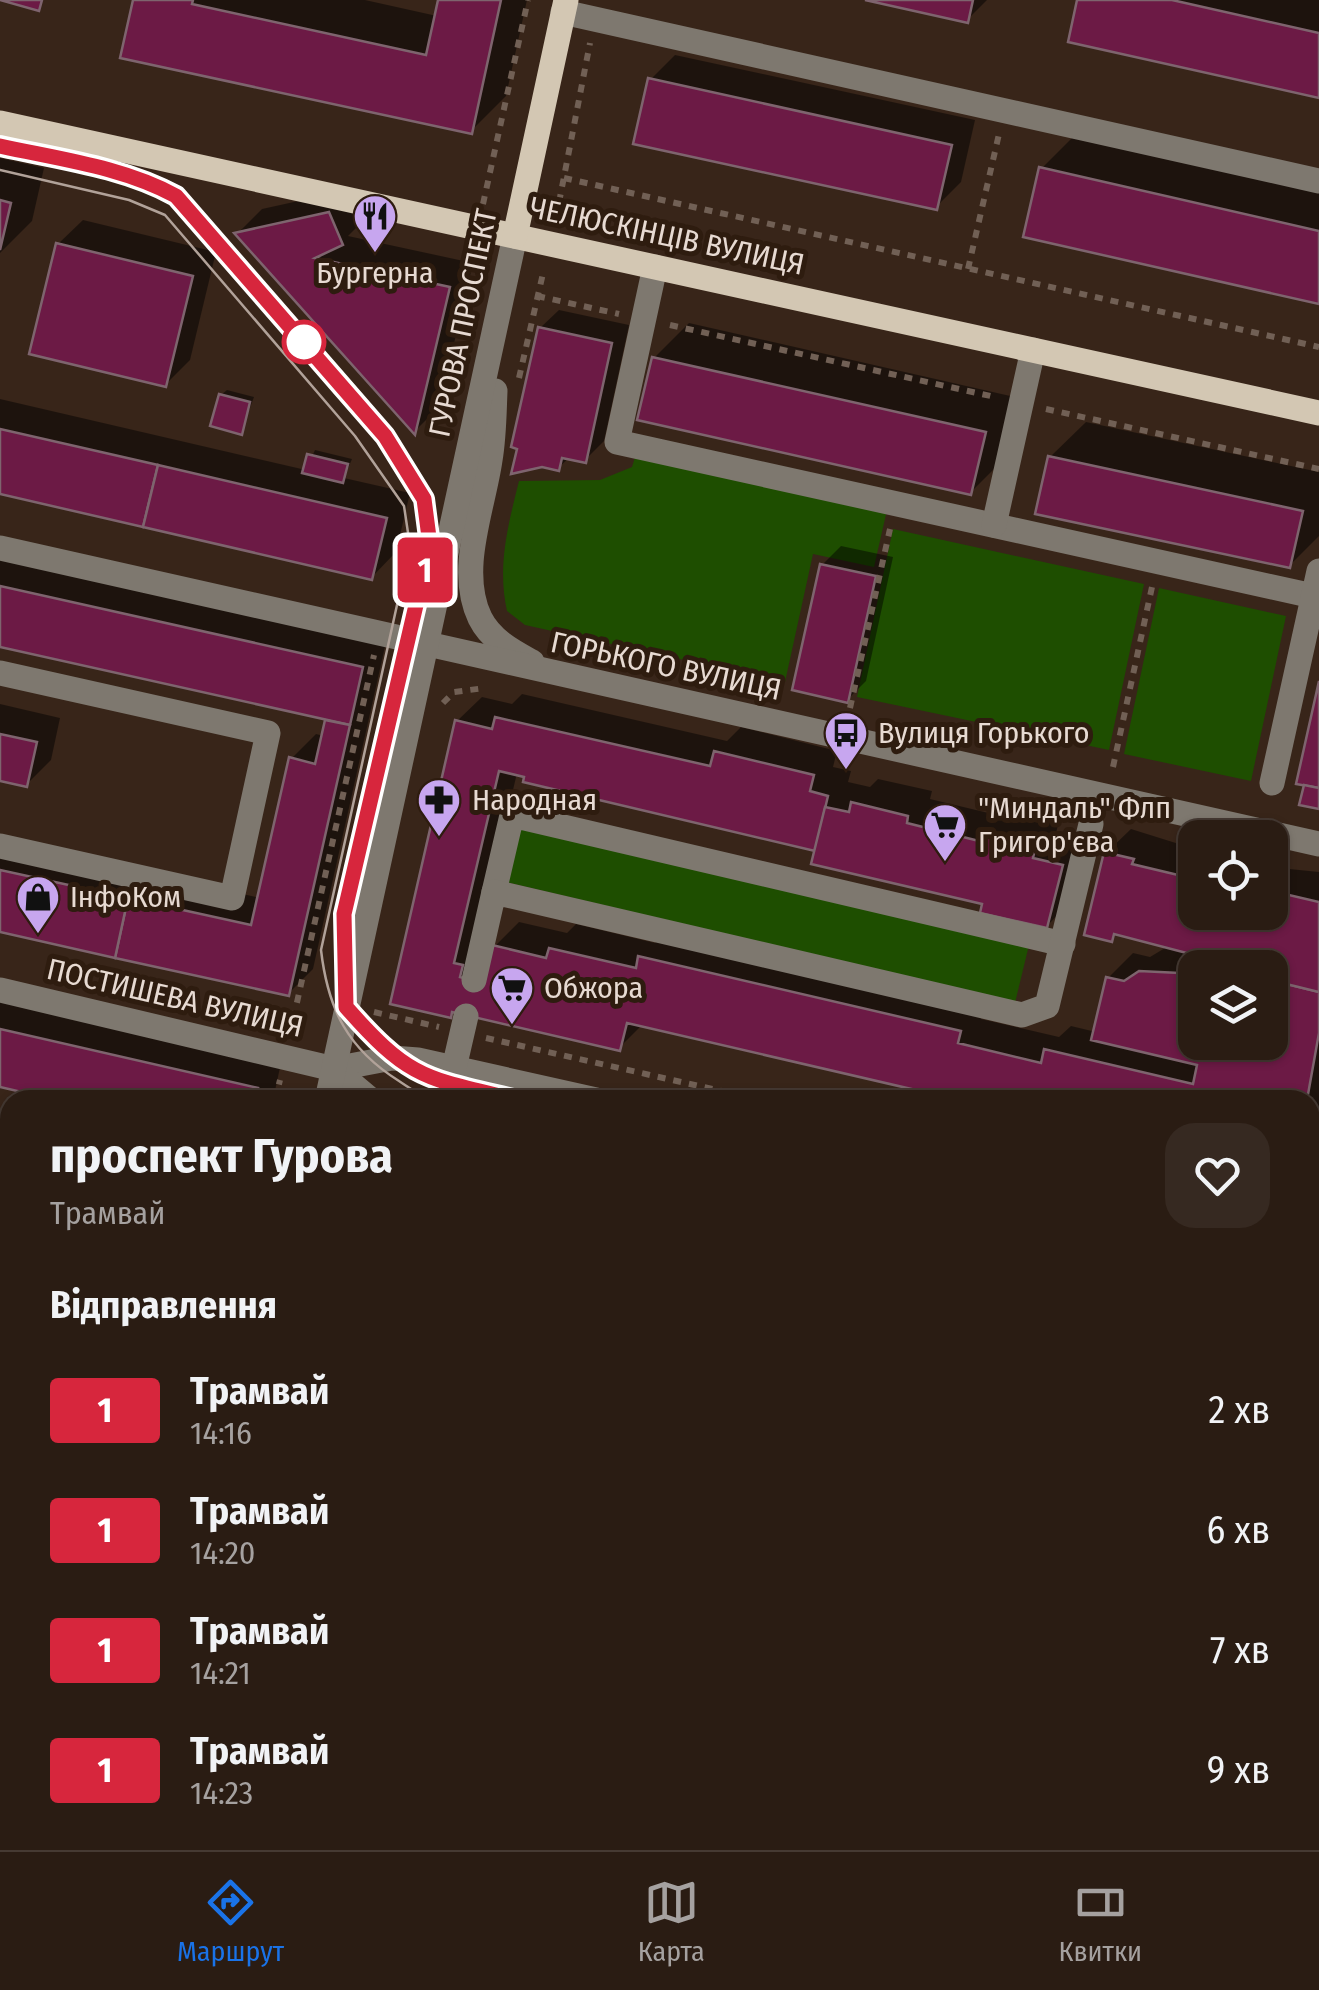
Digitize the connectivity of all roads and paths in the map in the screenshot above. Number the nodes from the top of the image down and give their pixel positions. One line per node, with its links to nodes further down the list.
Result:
1 (528, 0): 9 (path)
2 (564, 6): 3 (street); 6 (main road, ГУРОВА ПРОСПЕКТ)
3 (594, 20): 4 (street); 7 (path)
4 (1004, 111): 8 (street); 13 (path)
5 (0, 123): 9 (main road, ЧЕЛЮСКІНЦІВ ВУЛИЦЯ)
6 (528, 170): 7 (path); 10 (main road, ГУРОВА ПРОСПЕКТ)
7 (564, 178): 11 (path); 13 (path)
8 (1319, 181)
9 (477, 230): 10 (main road, ЧЕЛЮСКІНЦІВ ВУЛИЦЯ)
10 (515, 236): 11 (main road, ЧЕЛЮСКІНЦІВ ВУЛИЦЯ); 15 (street, ГУРОВА ПРОСПЕКТ)
11 (550, 244): 12 (main road, ЧЕЛЮСКІНЦІВ ВУЛИЦЯ); 14 (path)
12 (656, 267): 16 (street); 18 (main road, ЧЕЛЮСКІНЦІВ ВУЛИЦЯ)
13 (968, 269): 17 (path)
14 (537, 296): 16 (path); 19 (path)
15 (499, 312): 29 (street, ГУРОВА ПРОСПЕКТ); 31 (street)
16 (644, 320): 20 (path); 23 (street)
17 (1319, 347)
18 (1033, 350): 20 (street); 21 (main road, ЧЕЛЮСКІНЦІВ ВУЛИЦЯ)
19 (517, 389)
20 (1021, 403): 22 (path); 23 (street)
21 (1319, 414)
22 (1319, 469)
23 (994, 525): 25 (street)
24 (0, 548): 28 (street, ГОРЬКОГО ВУЛИЦЯ)
25 (1158, 561): 27 (street); 33 (path)
26 (882, 564): 32 (path)
27 (1316, 583): 34 (street)
28 (378, 634): 29 (street, ГОРЬКОГО ВУЛИЦЯ); 44 (path)
29 (428, 647): 31 (street, ГОРЬКОГО ВУЛИЦЯ); 46 (street, ГУРОВА ПРОСПЕКТ)
30 (0, 673): 37 (street)
31 (554, 674): 36 (street, ГОРЬКОГО ВУЛИЦЯ)
32 (850, 708)
33 (1112, 767)
34 (1272, 783)
35 (1091, 824): 39 (street)
36 (1319, 844)
37 (0, 846)
38 (494, 892): 39 (street); 39 (street); 40 (street)
39 (1063, 944)
40 (474, 980)
41 (0, 990): 44 (street, ПОСТИШЕВА ВУЛИЦЯ)
42 (372, 1012): 43 (path)
43 (464, 1024): 45 (street); 51 (path)
44 (285, 1056): 46 (street, ПОСТИШЕВА ВУЛИЦЯ); 47 (path)
45 (454, 1068): 46 (street, ПОСТИШЕВА ВУЛИЦЯ); 50 (street, ПОСТИШЕВА ВУЛИЦЯ)
46 (334, 1069): 48 (street, ГУРОВА ПРОСПЕКТ); 49 (street, ПОСТИШЕВА ВУЛИЦЯ)
47 (277, 1090)
48 (329, 1090)
49 (359, 1090)
50 (552, 1090)
51 (722, 1090)

